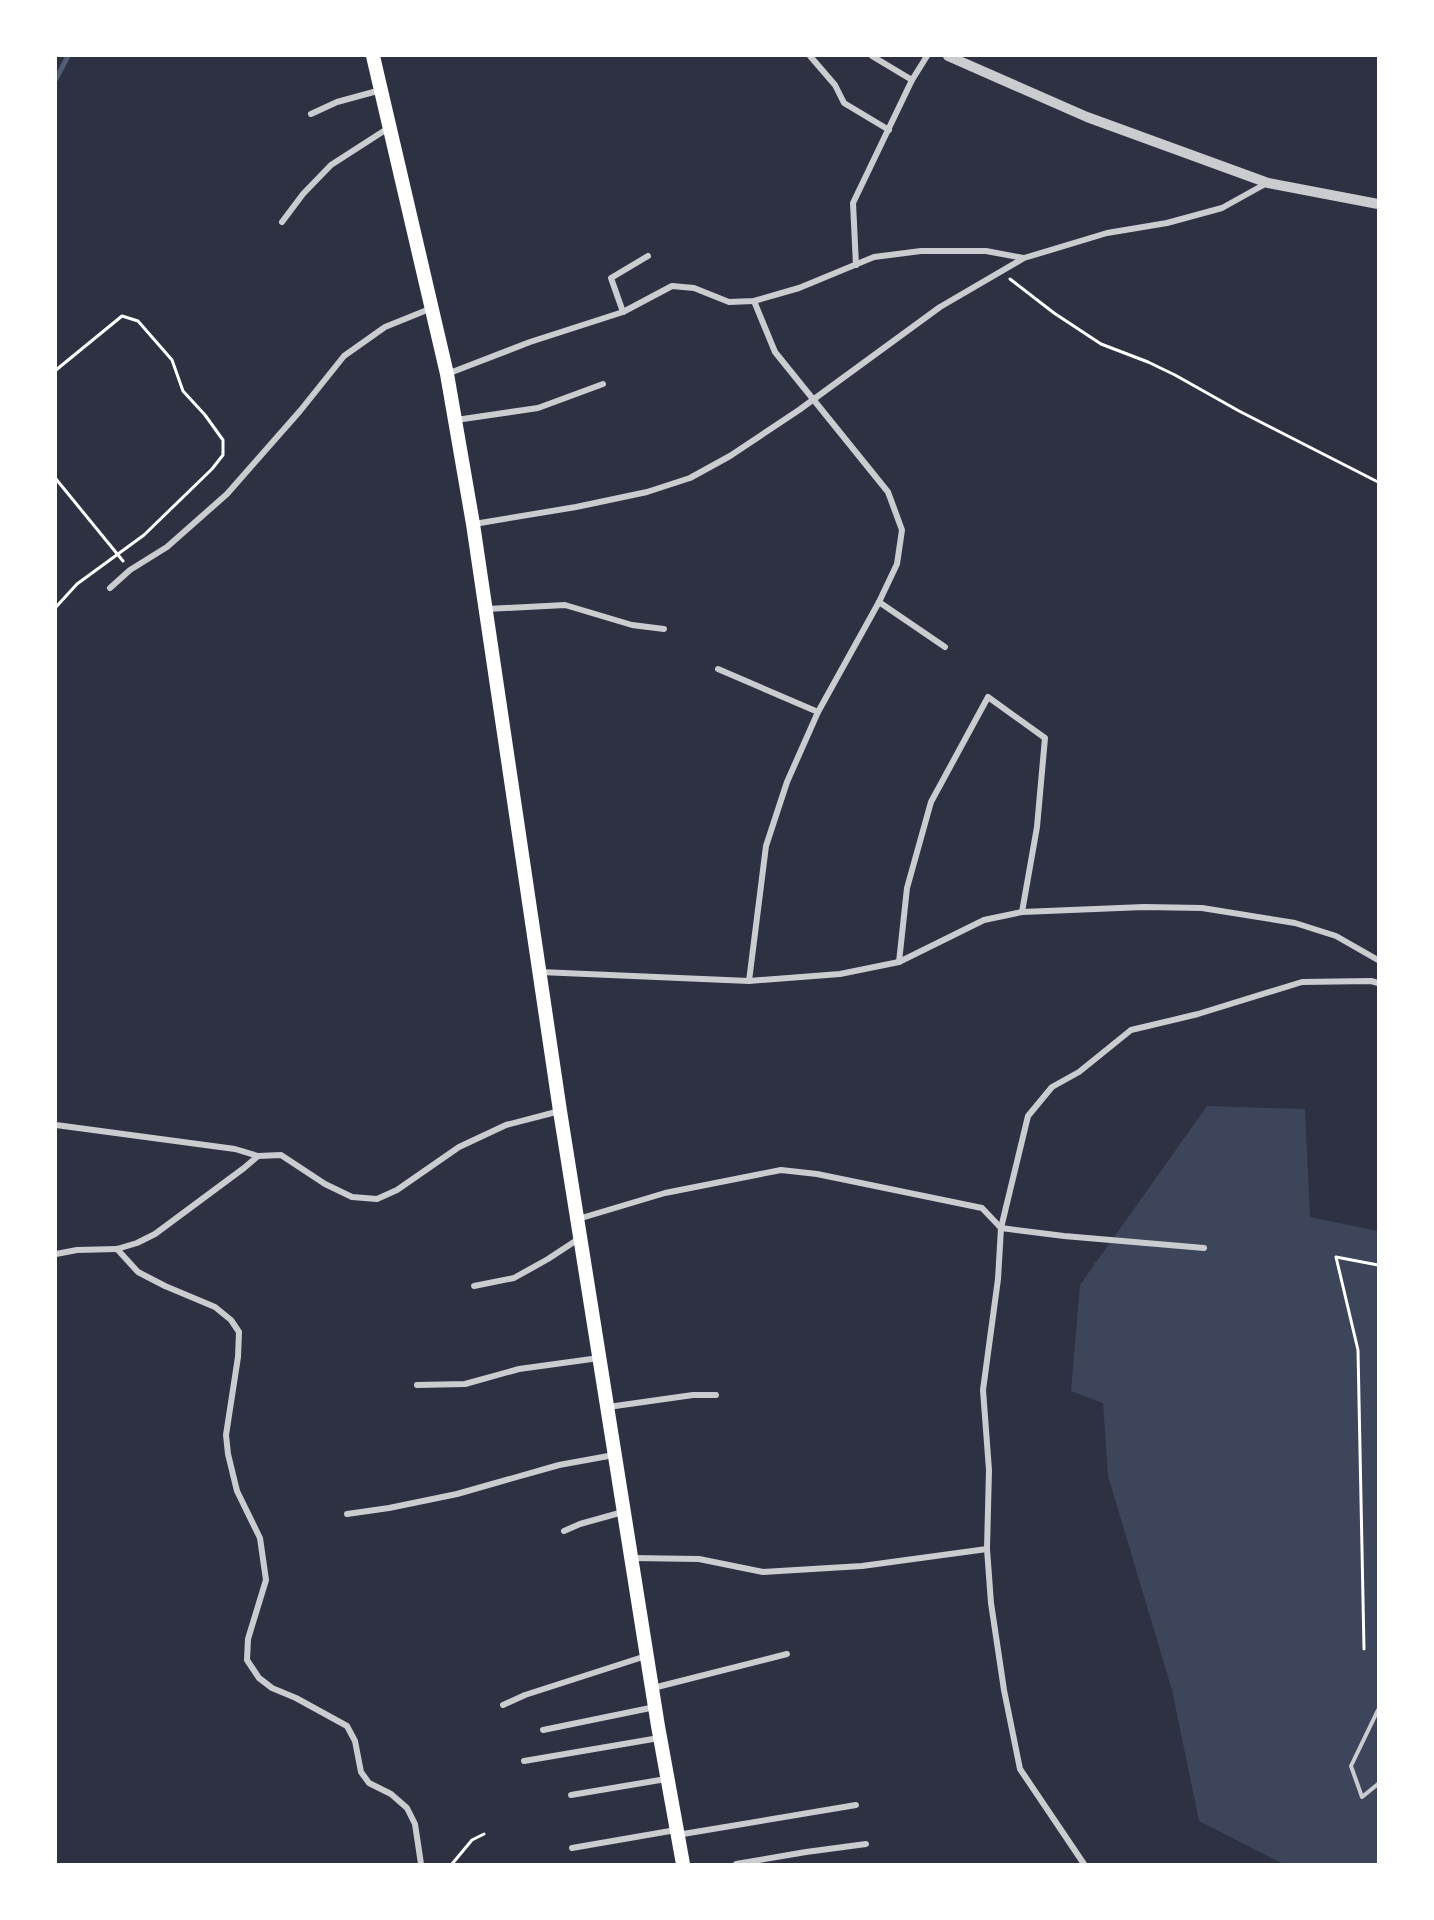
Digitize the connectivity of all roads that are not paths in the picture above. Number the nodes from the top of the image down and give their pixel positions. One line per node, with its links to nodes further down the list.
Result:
1 (373, 56): 7 (main road)
2 (810, 56): 10 (street)
3 (872, 56): 6 (street)
4 (927, 56): 6 (street)
5 (948, 56): 11 (street)
6 (912, 80): 10 (street)
7 (382, 90): 8 (street); 9 (main road)
8 (311, 114)
9 (391, 127): 13 (street); 18 (main road)
10 (889, 130): 16 (street)
11 (1268, 183): 12 (street); 15 (street)
12 (1378, 204)
13 (282, 222)
14 (648, 256): 19 (street)
15 (1024, 258): 16 (street); 22 (street)
16 (856, 265): 17 (street)
17 (754, 301): 19 (street); 22 (street)
18 (432, 308): 20 (main road); 25 (street)
19 (623, 312): 20 (street)
20 (447, 374): 23 (main road)
21 (603, 384): 23 (street)
22 (813, 399): 24 (street); 26 (street)
23 (455, 420): 24 (main road)
24 (473, 524): 27 (main road)
25 (110, 588)
26 (879, 602): 29 (street); 31 (street)
27 (486, 609): 28 (street); 35 (main road)
28 (664, 629)
29 (945, 647)
30 (718, 669): 31 (street)
31 (818, 712): 36 (street)
32 (1022, 912): 33 (street); 34 (street); 34 (street)
33 (1378, 960)
34 (899, 962): 36 (street)
35 (539, 971): 36 (street); 38 (main road)
36 (749, 981)
37 (1378, 983): 42 (street)
38 (560, 1111): 40 (street); 41 (main road)
39 (56, 1125): 40 (street)
40 (258, 1156): 45 (street)
41 (578, 1219): 42 (street); 43 (main road)
42 (1001, 1228): 44 (street); 56 (street)
43 (580, 1238): 47 (street); 48 (main road)
44 (1204, 1248)
45 (117, 1249): 46 (street); 74 (street)
46 (56, 1254)
47 (474, 1286)
48 (600, 1358): 49 (street); 51 (main road)
49 (417, 1385)
50 (716, 1395): 51 (street)
51 (607, 1407): 52 (main road)
52 (615, 1455): 53 (main road); 54 (street)
53 (624, 1512): 55 (street); 57 (main road)
54 (346, 1514)
55 (564, 1531)
56 (987, 1549): 57 (street); 77 (street)
57 (631, 1558): 59 (main road)
58 (787, 1654): 60 (street)
59 (647, 1656): 60 (main road); 61 (street)
60 (652, 1688): 62 (main road)
61 (503, 1705)
62 (655, 1707): 64 (street); 65 (main road)
63 (1378, 1710): 68 (lane)
64 (543, 1730)
65 (660, 1738): 66 (street); 67 (main road)
66 (524, 1761)
67 (667, 1778): 69 (street); 71 (main road)
68 (1378, 1784)
69 (572, 1795)
70 (856, 1805): 71 (street)
71 (676, 1833): 73 (street); 75 (main road)
72 (866, 1844): 76 (street)
73 (572, 1848)
74 (421, 1864)
75 (682, 1864)
76 (736, 1864)
77 (1084, 1864)

